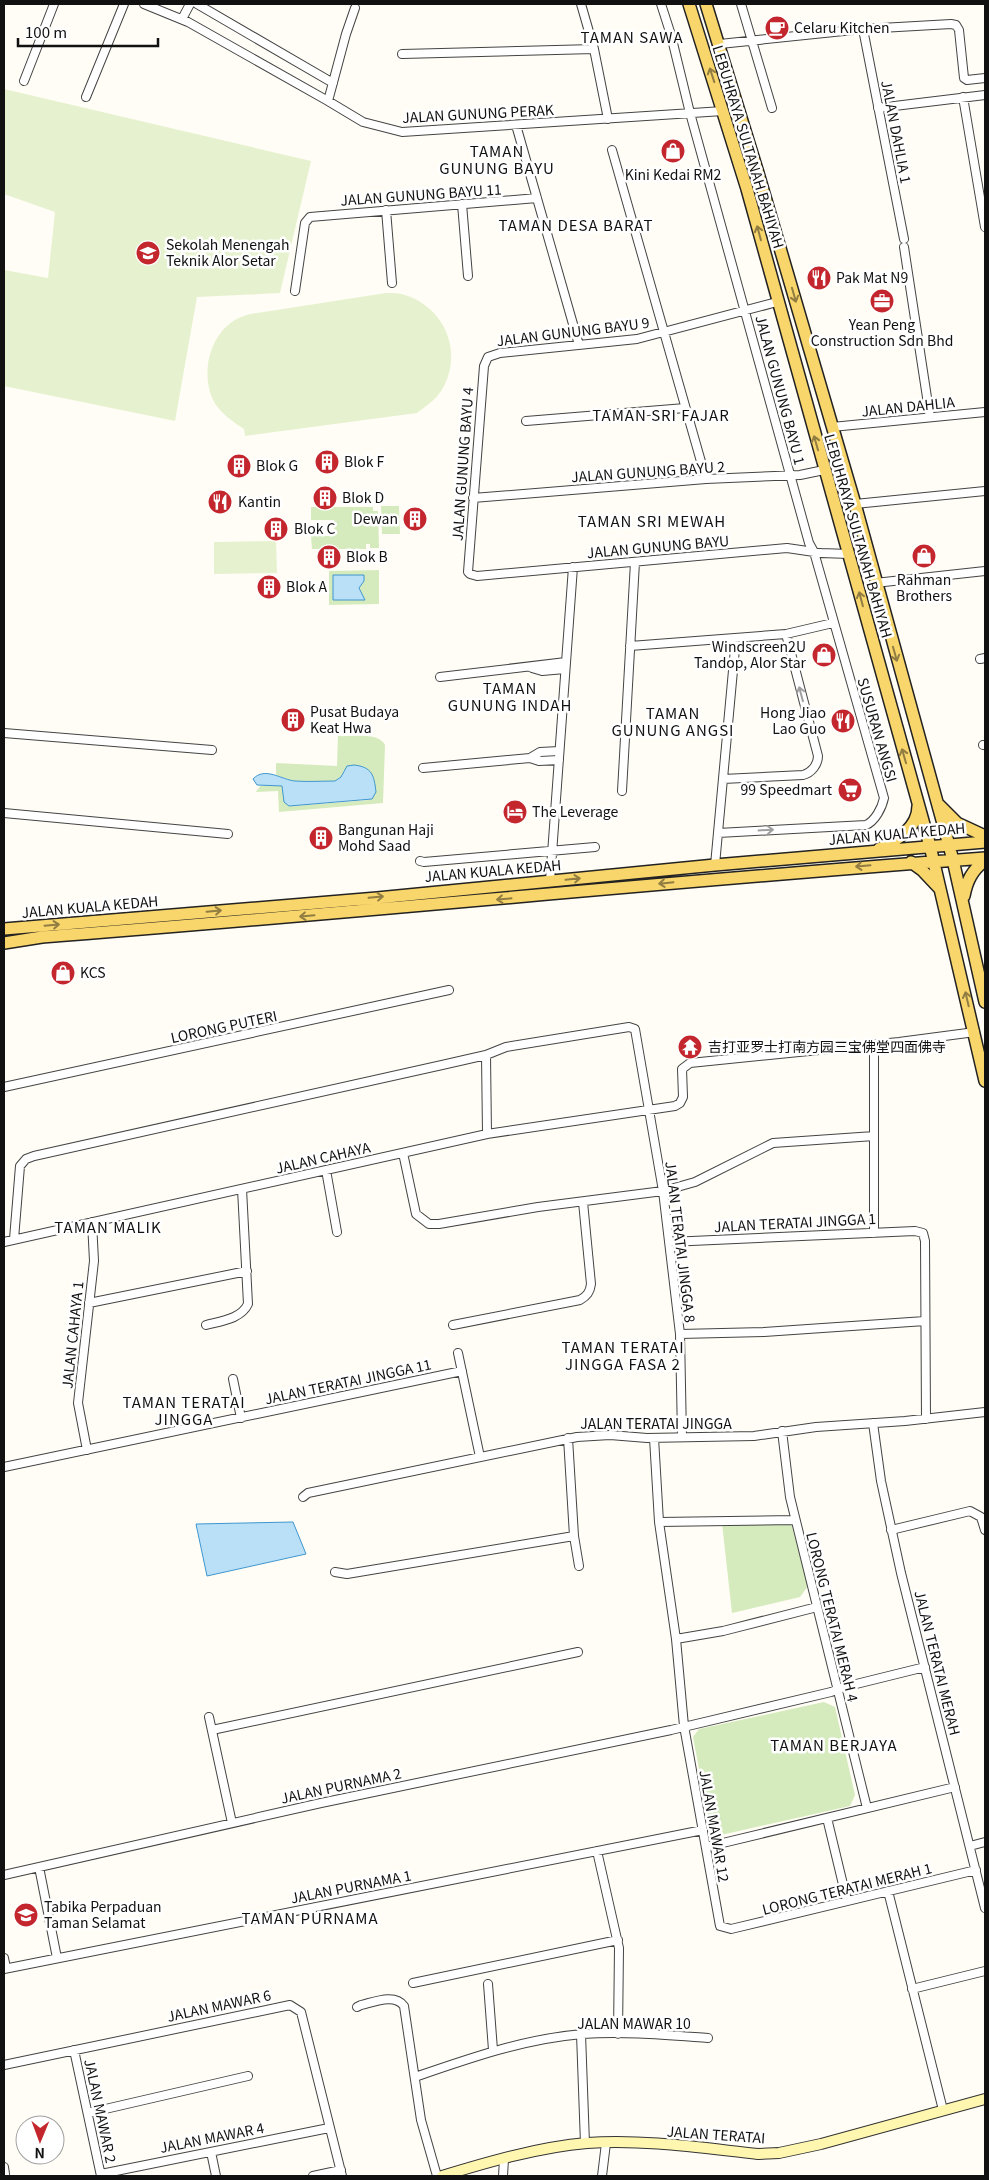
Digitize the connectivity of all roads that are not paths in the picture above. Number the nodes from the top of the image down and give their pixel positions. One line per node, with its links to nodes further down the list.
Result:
1 (54, 4): 19 (street)
2 (124, 4): 22 (street)
3 (144, 4): 12 (street, JALAN GUNUNG PERAK)
4 (190, 4): 12 (street)
5 (197, 4): 20 (street)
6 (581, 4): 16 (street)
7 (661, 4): 28 (street)
8 (689, 4): 27 (main road, LEBUHRAYA SULTANAH BAHIYAH, one-way to 8)
9 (706, 4): 15 (main road, LEBUHRAYA SULTANAH BAHIYAH)
10 (741, 4): 14 (street)
11 (355, 8): 20 (street)
12 (182, 19): 24 (street, JALAN GUNUNG PERAK)
13 (863, 29): 14 (street); 18 (street); 26 (street, JALAN DAHLIA 1)
14 (752, 41): 15 (street); 25 (street)
15 (720, 44): 48 (main road, LEBUHRAYA SULTANAH BAHIYAH, one-way to 48)
16 (594, 49): 17 (street); 29 (street)
17 (402, 54)
18 (985, 78)
19 (24, 81)
20 (333, 83): 24 (street)
21 (985, 94): 23 (street)
22 (86, 97)
23 (963, 98): 26 (street); 35 (street)
24 (328, 101): 30 (street, JALAN GUNUNG PERAK)
25 (772, 108)
26 (878, 108): 46 (street, JALAN DAHLIA 1)
27 (723, 111): 28 (street, JALAN GUNUNG PERAK); 39 (main road, LEBUHRAYA SULTANAH BAHIYAH, one-way to 27)
28 (690, 113): 29 (street, JALAN GUNUNG PERAK); 40 (street)
29 (608, 119): 30 (street, JALAN GUNUNG PERAK)
30 (516, 125): 32 (street)
31 (612, 150): 41 (street)
32 (537, 198): 33 (street, JALAN GUNUNG BAYU 11); 42 (street)
33 (462, 204): 34 (street, JALAN GUNUNG BAYU 11); 36 (street)
34 (386, 210): 37 (street); 38 (street, JALAN GUNUNG BAYU 11)
35 (985, 227)
36 (468, 276)
37 (392, 283)
38 (295, 292)
39 (777, 302): 40 (street, JALAN GUNUNG BAYU 9); 49 (main road, LEBUHRAYA SULTANAH BAHIYAH, one-way to 39)
40 (745, 311): 41 (street, JALAN GUNUNG BAYU 9); 50 (street, JALAN GUNUNG BAYU 1)
41 (664, 333): 42 (street, JALAN GUNUNG BAYU 9); 44 (street)
42 (579, 345): 43 (street, JALAN GUNUNG BAYU 9)
43 (488, 357): 53 (street, JALAN GUNUNG BAYU 4)
44 (686, 408): 47 (street); 51 (street)
45 (985, 412): 46 (street, JALAN DAHLIA)
46 (930, 418): 48 (street, JALAN DAHLIA)
47 (526, 421)
48 (832, 428): 54 (main road, LEBUHRAYA SULTANAH BAHIYAH)
49 (824, 470): 50 (street, JALAN GUNUNG BAYU 2); 56 (main road, LEBUHRAYA SULTANAH BAHIYAH)
50 (790, 475): 51 (street, JALAN GUNUNG BAYU 2); 55 (street, JALAN GUNUNG BAYU 1)
51 (706, 479): 53 (street, JALAN GUNUNG BAYU 2)
52 (985, 490): 54 (street)
53 (473, 498): 60 (street, JALAN GUNUNG BAYU 4)
54 (854, 504): 61 (main road, LEBUHRAYA SULTANAH BAHIYAH)
55 (814, 552): 56 (street, JALAN GUNUNG BAYU); 57 (street, JALAN GUNUNG BAYU); 62 (street, SUSURAN ANGSI)
56 (849, 554): 77 (main road, LEBUHRAYA SULTANAH BAHIYAH, one-way to 56)
57 (635, 562): 58 (street, JALAN GUNUNG BAYU); 65 (street)
58 (573, 567): 60 (street, JALAN GUNUNG BAYU); 66 (street)
59 (985, 571): 61 (street)
60 (470, 574)
61 (875, 583): 76 (main road, LEBUHRAYA SULTANAH BAHIYAH, one-way to 76)
62 (834, 623): 63 (street); 79 (street, SUSURAN ANGSI, one-way to 62)
63 (786, 634): 64 (street); 74 (street, one-way to 63)
64 (736, 638): 65 (street); 74 (street)
65 (630, 646): 75 (street)
66 (566, 666): 67 (street); 70 (street)
67 (440, 677)
68 (4, 733): 69 (street)
69 (212, 750)
70 (559, 751): 71 (street); 72 (street)
71 (530, 758): 72 (street); 73 (street)
72 (559, 760): 86 (street)
73 (424, 768)
74 (723, 779): 79 (street)
75 (622, 791)
76 (937, 802): 81 (main road); 83 (main road, LEBUHRAYA SULTANAH BAHIYAH)
77 (918, 803): 84 (main road, LEBUHRAYA SULTANAH BAHIYAH); 87 (main road)
78 (4, 813): 80 (street)
79 (718, 833): 93 (street)
80 (228, 834)
81 (985, 836)
82 (985, 842): 83 (main road, JALAN KUALA KEDAH)
83 (949, 845): 84 (main road, JALAN KUALA KEDAH); 90 (main road, LEBUHRAYA SULTANAH BAHIYAH)
84 (930, 846): 87 (main road, JALAN KUALA KEDAH); 92 (main road, LEBUHRAYA SULTANAH BAHIYAH)
85 (595, 847): 86 (street)
86 (552, 851): 89 (street); 95 (street)
87 (876, 851): 93 (main road, JALAN KUALA KEDAH)
88 (985, 859): 90 (main road, JALAN KUALA KEDAH); 98 (main road)
89 (420, 860)
90 (953, 860): 92 (main road, JALAN KUALA KEDAH); 98 (main road, LEBUHRAYA SULTANAH BAHIYAH)
91 (911, 862): 92 (main road, JALAN KUALA KEDAH); 96 (main road, JALAN KUALA KEDAH, one-way to 96); 97 (main road)
92 (934, 862): 97 (main road, LEBUHRAYA SULTANAH BAHIYAH)
93 (715, 865): 94 (main road, JALAN KUALA KEDAH)
94 (691, 868): 95 (main road, JALAN KUALA KEDAH, one-way to 94); 96 (main road)
95 (550, 881): 99 (main road, JALAN KUALA KEDAH, one-way to 95)
96 (692, 881): 100 (main road, JALAN KUALA KEDAH, one-way to 100)
97 (943, 899): 103 (main road, LEBUHRAYA SULTANAH BAHIYAH, one-way to 97)
98 (965, 911): 102 (main road, LEBUHRAYA SULTANAH BAHIYAH)
99 (4, 929)
100 (4, 943)
101 (449, 990): 107 (street, LORONG PUTERI)
102 (984, 995)
103 (975, 1032): 104 (street); 106 (main road, LEBUHRAYA SULTANAH BAHIYAH)
104 (874, 1045): 108 (street, JALAN CAHAYA); 110 (street)
105 (486, 1055): 108 (street, JALAN TERATAI JINGGA 8); 109 (street); 119 (street)
106 (985, 1081)
107 (4, 1087)
108 (650, 1110): 109 (street, JALAN CAHAYA); 114 (street, JALAN TERATAI JINGGA 8)
109 (486, 1134): 111 (street, JALAN CAHAYA)
110 (874, 1136): 114 (street); 118 (street)
111 (403, 1153): 112 (street, JALAN CAHAYA); 115 (street)
112 (326, 1170): 113 (street, JALAN CAHAYA); 117 (street)
113 (242, 1189): 116 (street, JALAN CAHAYA); 122 (street)
114 (663, 1191): 115 (street); 121 (street, JALAN TERATAI JINGGA 8)
115 (583, 1202): 126 (street)
116 (92, 1222): 119 (street, JALAN CAHAYA); 123 (street, JALAN CAHAYA 1)
117 (337, 1232)
118 (874, 1232): 121 (street, JALAN TERATAI JINGGA 1); 124 (street, JALAN TERATAI JINGGA 1)
119 (14, 1239): 120 (street, JALAN CAHAYA)
120 (4, 1242)
121 (669, 1242): 127 (street, JALAN TERATAI JINGGA 8)
122 (247, 1271): 123 (street); 125 (street)
123 (89, 1303): 139 (street, JALAN CAHAYA 1)
124 (925, 1321): 127 (street); 133 (street)
125 (206, 1325)
126 (453, 1325)
127 (680, 1334): 136 (street, JALAN TERATAI JINGGA 8)
128 (458, 1353): 129 (street)
129 (462, 1371): 132 (street, JALAN TERATAI JINGGA 11); 140 (street)
130 (233, 1379): 132 (street)
131 (985, 1412): 133 (street, JALAN TERATAI JINGGA)
132 (241, 1418): 139 (street, JALAN TERATAI JINGGA 11)
133 (926, 1419): 134 (street, JALAN TERATAI JINGGA)
134 (873, 1423): 135 (street, JALAN TERATAI JINGGA); 145 (street, JALAN TERATAI MERAH)
135 (782, 1431): 136 (street, JALAN TERATAI JINGGA); 143 (street, LORONG TERATAI MERAH 4)
136 (682, 1437): 138 (street, JALAN TERATAI JINGGA)
137 (568, 1438): 138 (street, JALAN TERATAI JINGGA); 140 (street, JALAN TERATAI JINGGA); 147 (street)
138 (654, 1438): 144 (street, JALAN MAWAR 12)
139 (87, 1450): 141 (street, JALAN TERATAI JINGGA 11)
140 (480, 1457): 142 (street, JALAN TERATAI JINGGA)
141 (4, 1467)
142 (303, 1497)
143 (795, 1520): 144 (street); 150 (street, LORONG TERATAI MERAH 4)
144 (659, 1522): 151 (street, JALAN MAWAR 12)
145 (891, 1530): 146 (street); 153 (street, JALAN TERATAI MERAH)
146 (985, 1530)
147 (574, 1536): 148 (street); 149 (street)
148 (579, 1566)
149 (336, 1572)
150 (817, 1607): 151 (street); 154 (street, LORONG TERATAI MERAH 4)
151 (676, 1639): 156 (street, JALAN MAWAR 12)
152 (578, 1652): 157 (street)
153 (925, 1666): 154 (street, JALAN PURNAMA 2); 158 (street, JALAN TERATAI MERAH)
154 (838, 1689): 156 (street, JALAN PURNAMA 2); 159 (street, LORONG TERATAI MERAH 4)
155 (209, 1717): 157 (street)
156 (684, 1726): 161 (street, JALAN PURNAMA 2); 162 (street, JALAN MAWAR 12)
157 (212, 1730): 161 (street)
158 (955, 1787): 159 (street); 164 (street, JALAN TERATAI MERAH)
159 (867, 1808): 160 (street)
160 (827, 1818): 165 (street); 171 (street)
161 (232, 1823): 167 (street, JALAN PURNAMA 2)
162 (702, 1830): 165 (street, JALAN MAWAR 12); 166 (street, JALAN PURNAMA 1)
163 (985, 1842): 164 (street)
164 (970, 1846): 168 (street, JALAN TERATAI MERAH)
165 (706, 1847): 173 (street, JALAN MAWAR 12)
166 (597, 1851): 174 (street); 176 (street, JALAN PURNAMA 1)
167 (39, 1867): 169 (street, JALAN PURNAMA 2); 176 (street)
168 (976, 1870): 170 (street, LORONG TERATAI MERAH 1); 172 (street, JALAN TERATAI MERAH)
169 (4, 1874)
170 (888, 1892): 171 (street, LORONG TERATAI MERAH 1); 181 (street)
171 (847, 1901): 173 (street, LORONG TERATAI MERAH 1)
172 (985, 1908)
173 (723, 1928)
174 (618, 1940): 179 (street); 184 (street)
175 (4, 1958): 177 (street)
176 (57, 1958): 177 (street, JALAN PURNAMA 1)
177 (5, 1969)
178 (985, 1971): 181 (street)
179 (413, 1983)
180 (488, 1984): 187 (street)
181 (912, 1989): 192 (street)
182 (357, 2007): 190 (street)
183 (581, 2034): 184 (street, JALAN MAWAR 10); 187 (street, JALAN MAWAR 10); 196 (street)
184 (618, 2034): 185 (street, JALAN MAWAR 10)
185 (708, 2038)
186 (74, 2050): 188 (street, JALAN MAWAR 6); 193 (street, JALAN MAWAR 2); 194 (street, JALAN MAWAR 6)
187 (493, 2050): 190 (street, JALAN MAWAR 10)
188 (4, 2065)
189 (248, 2076): 193 (street)
190 (415, 2077): 203 (street)
191 (985, 2099): 192 (street, JALAN TERATAI)
192 (942, 2110): 195 (street, JALAN TERATAI)
193 (88, 2112): 200 (street, JALAN MAWAR 2)
194 (329, 2128): 197 (street, JALAN MAWAR 4); 199 (street, JALAN MAWAR 6)
195 (606, 2143): 196 (street, JALAN TERATAI); 206 (street)
196 (585, 2144): 198 (street, JALAN TERATAI)
197 (211, 2152): 200 (street, JALAN MAWAR 4); 201 (street)
198 (504, 2159): 204 (street, JALAN TERATAI); 205 (street)
199 (341, 2173): 202 (street)
200 (101, 2175)
201 (216, 2176)
202 (313, 2176)
203 (437, 2176)
204 (442, 2176)
205 (503, 2176)
206 (602, 2176)

